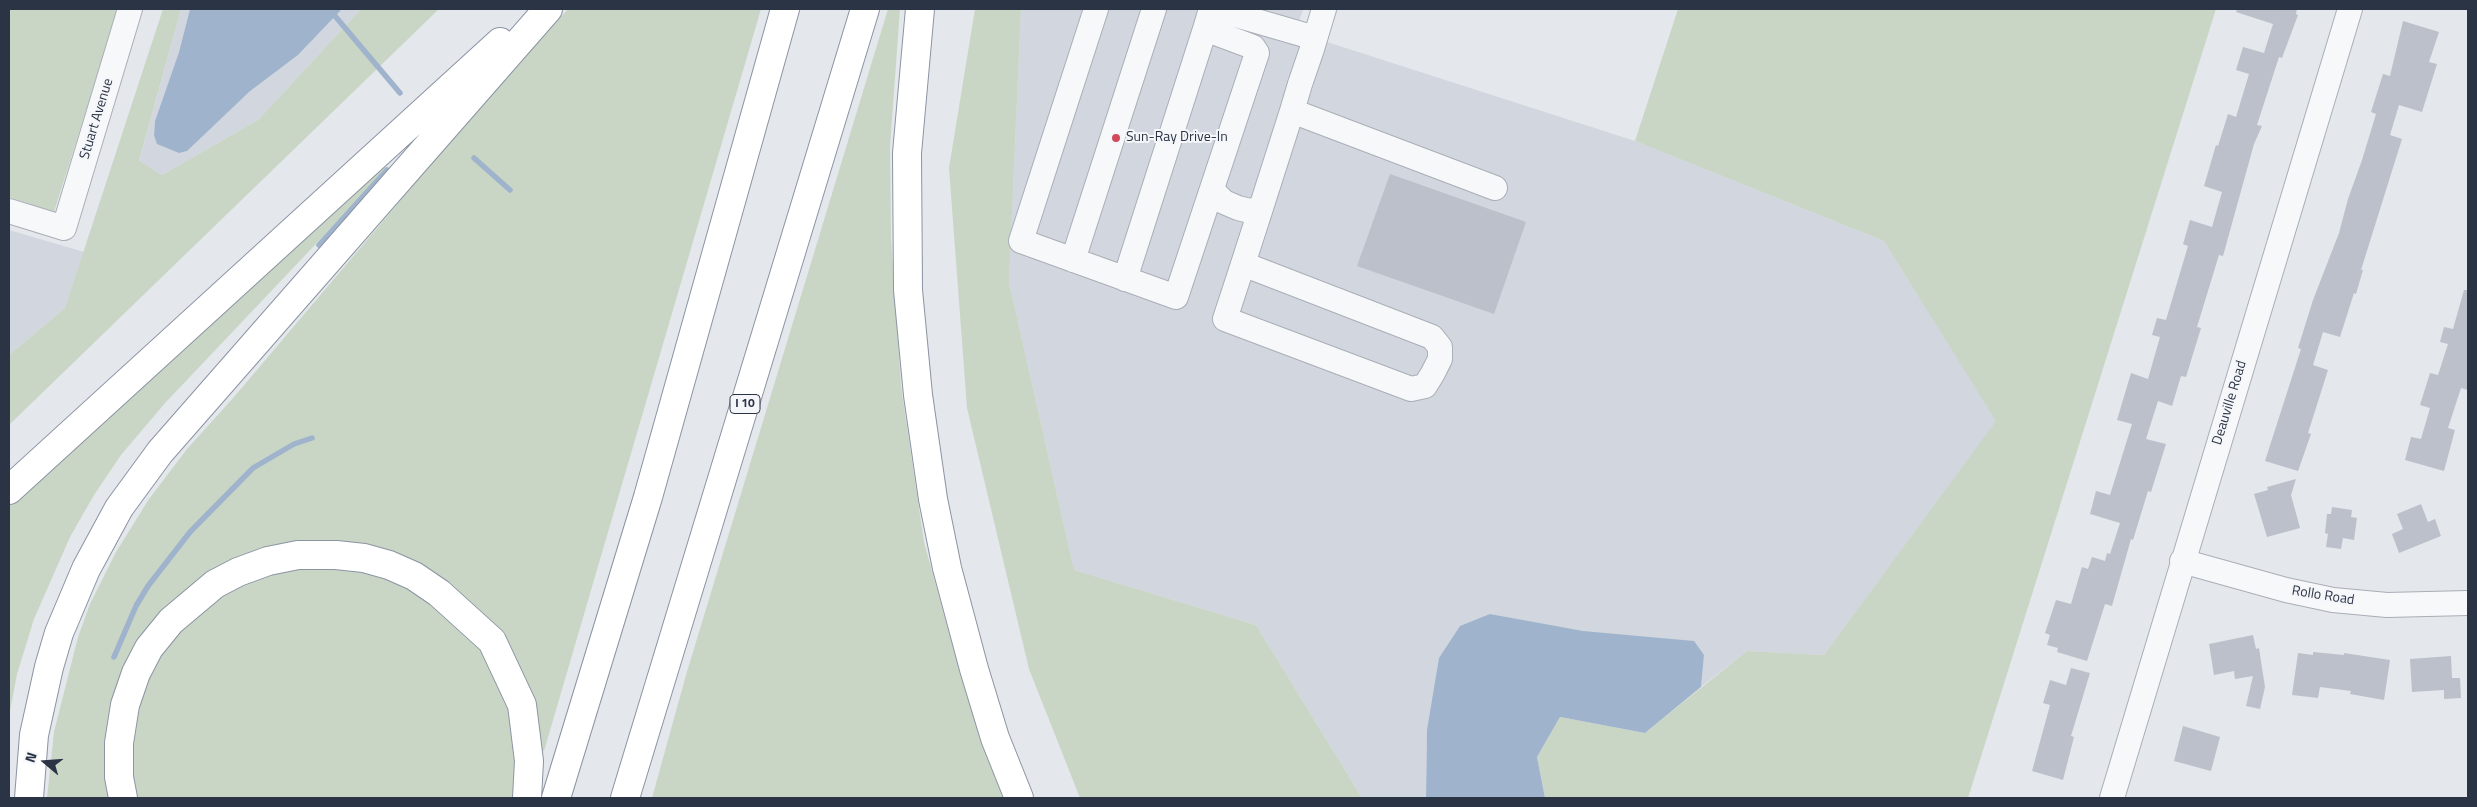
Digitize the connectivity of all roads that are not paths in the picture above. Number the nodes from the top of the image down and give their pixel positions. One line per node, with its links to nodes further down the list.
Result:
1 (130, 9): 17 (street, Stuart Avenue)
2 (536, 9): 21 (highway)
3 (548, 9): 24 (highway)
4 (785, 9): 27 (highway)
5 (865, 9): 28 (highway, I 10)
6 (920, 9): 29 (highway)
7 (1096, 9): 18 (street)
8 (1154, 9): 18 (street)
9 (1324, 9): 12 (street)
10 (2350, 9): 22 (street, Deauville Road)
11 (1210, 15): 12 (street); 15 (street); 20 (street)
12 (1313, 44): 13 (street)
13 (1292, 110): 14 (street); 16 (street)
14 (1495, 188)
15 (1212, 190): 16 (street); 20 (street)
16 (1261, 208): 19 (street)
17 (9, 211)
18 (1073, 260): 20 (street)
19 (1243, 264): 19 (street)
20 (1126, 279)
21 (9, 490)
22 (2182, 561): 23 (street, Rollo Road); 30 (street, Deauville Road)
23 (2468, 603)
24 (29, 798)
25 (123, 798): 26 (highway)
26 (526, 798)
27 (556, 798)
28 (625, 798)
29 (1019, 798)
30 (2112, 798)

